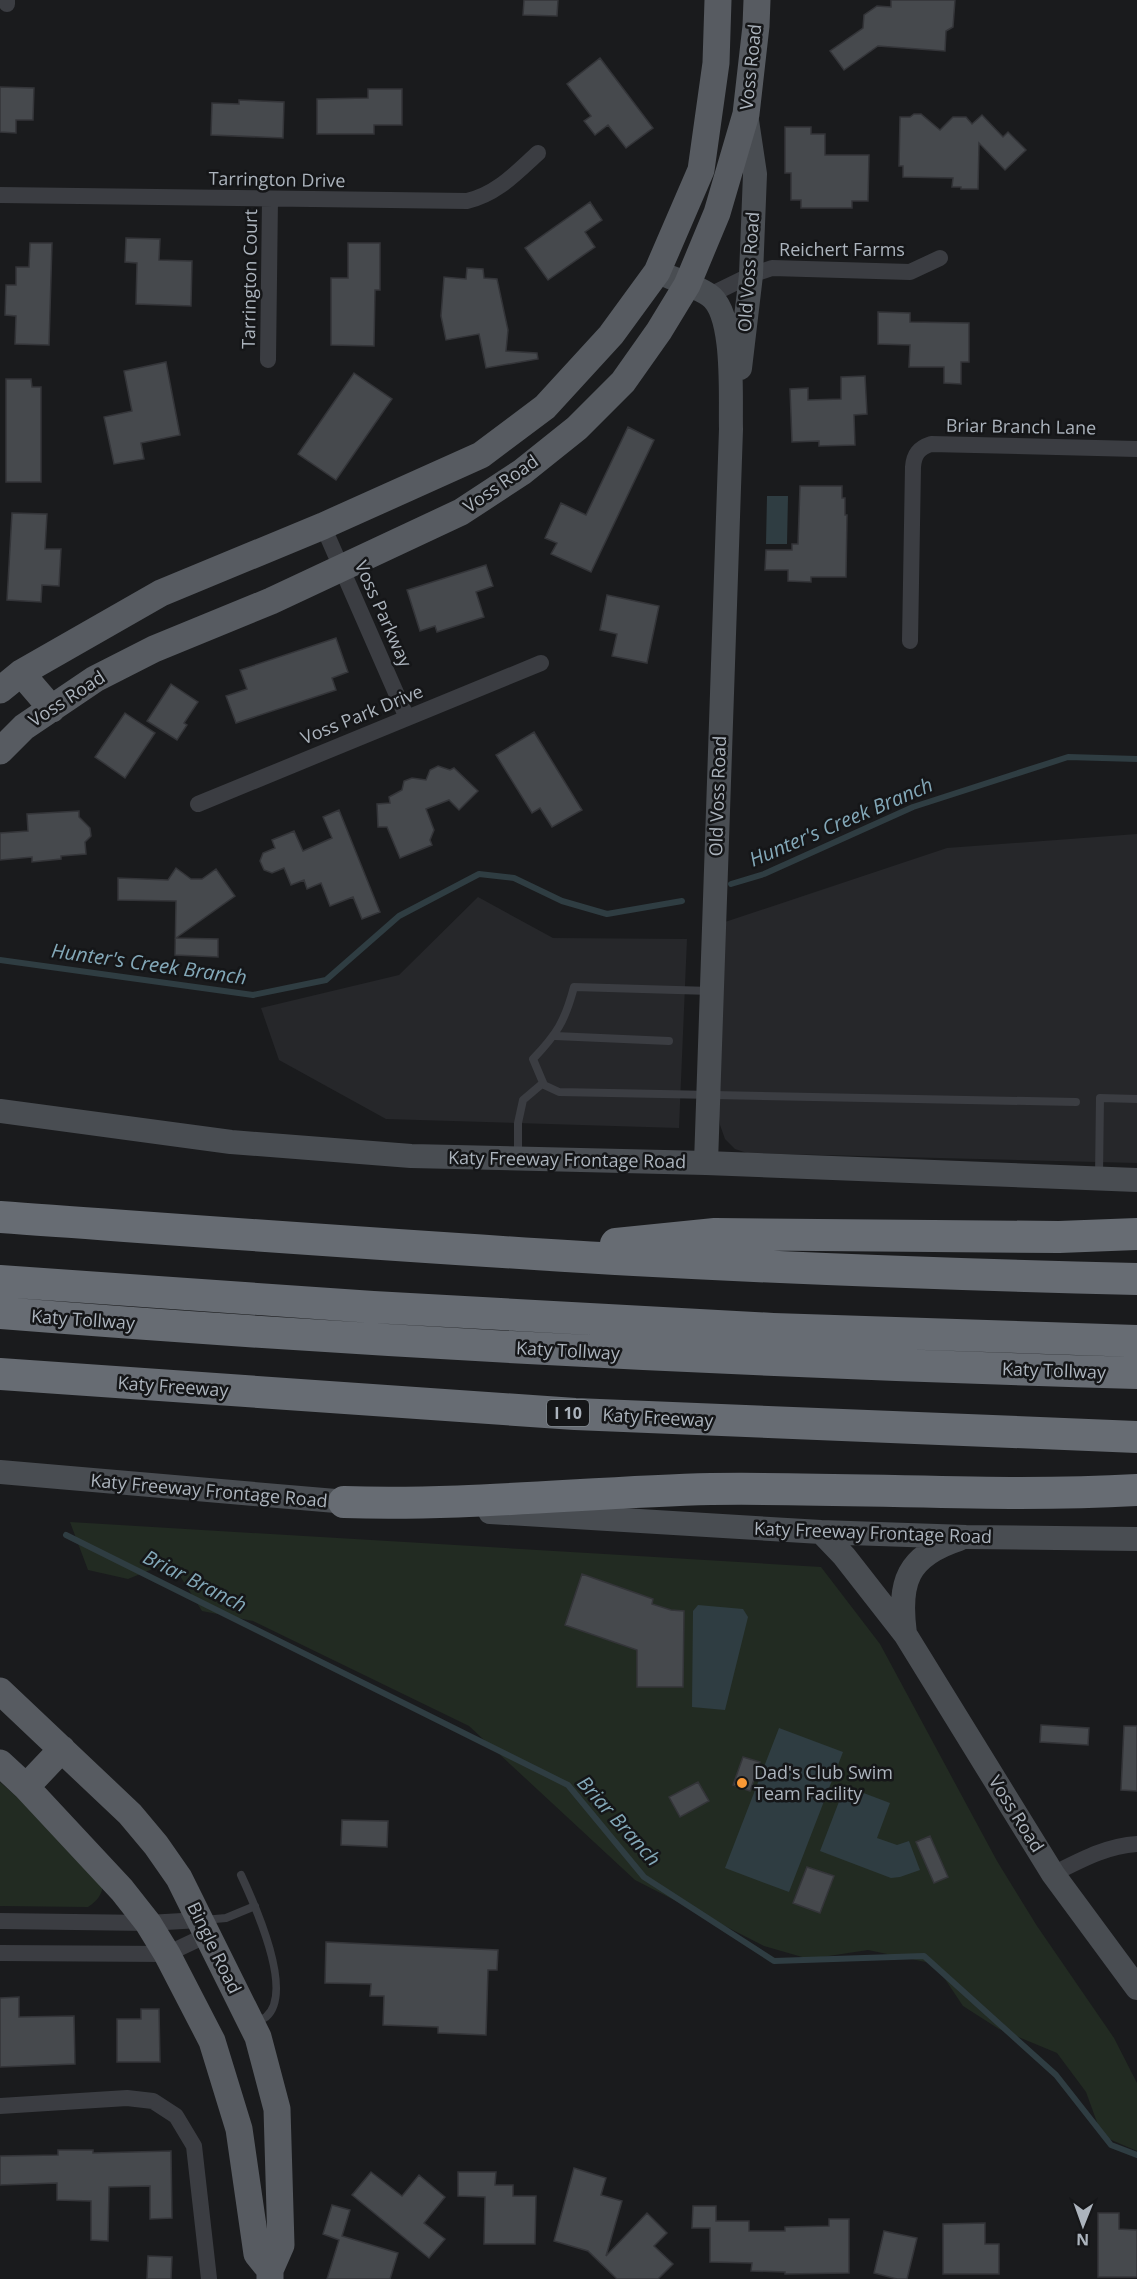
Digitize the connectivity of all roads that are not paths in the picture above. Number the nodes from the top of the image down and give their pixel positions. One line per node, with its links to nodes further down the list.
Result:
1 (718, 0): 8 (main road, Voss Road)
2 (757, 0): 3 (main road, Voss Road)
3 (746, 114): 9 (main road, Old Voss Road); 10 (main road, Voss Road)
4 (538, 153): 6 (street, Tarrington Drive)
5 (0, 195): 6 (street, Tarrington Drive)
6 (270, 199): 11 (street, Tarrington Court)
7 (940, 258): 9 (street, Reichert Farms)
8 (657, 272): 10 (main road); 14 (main road, Voss Road)
9 (751, 275): 10 (street, Reichert Farms); 12 (main road, Old Voss Road)
10 (699, 290): 12 (main road, Old Voss Road); 15 (main road, Voss Road)
11 (268, 360)
12 (731, 429): 24 (main road, Old Voss Road)
13 (1137, 449): 16 (street, Briar Branch Lane)
14 (323, 526): 15 (street, Voss Parkway); 18 (main road, Voss Road)
15 (342, 569): 20 (main road, Voss Road); 21 (street, Voss Parkway)
16 (910, 641)
17 (540, 663): 21 (street, Voss Park Drive)
18 (21, 673): 19 (main road, Voss Road); 20 (main road)
19 (0, 690)
20 (52, 709): 22 (main road, Voss Road)
21 (407, 718): 23 (street, Voss Park Drive)
22 (0, 751)
23 (198, 804)
24 (711, 992): 25 (lane); 28 (main road, Old Voss Road)
25 (555, 1036): 26 (lane); 27 (lane)
26 (669, 1041)
27 (543, 1083): 28 (lane); 32 (lane)
28 (708, 1094): 30 (lane); 33 (main road, Old Voss Road)
29 (1137, 1099): 34 (lane)
30 (1076, 1101)
31 (0, 1111): 32 (main road, Katy Freeway Frontage Road)
32 (518, 1158): 33 (main road, Katy Freeway Frontage Road)
33 (706, 1163): 34 (main road, Katy Freeway Frontage Road)
34 (1099, 1180): 35 (main road, Katy Freeway Frontage Road)
35 (1137, 1180)
36 (0, 1217): 38 (highway)
37 (1137, 1234): 38 (highway)
38 (520, 1253): 39 (highway)
39 (1137, 1279)
40 (0, 1281): 42 (highway, Katy Tollway)
41 (0, 1313): 43 (highway, Katy Tollway)
42 (1137, 1341)
43 (1137, 1373)
44 (0, 1374): 45 (highway, Katy Freeway / I 10)
45 (1137, 1437)
46 (0, 1472): 48 (main road, Katy Freeway Frontage Road)
47 (1137, 1490): 48 (highway)
48 (344, 1502): 49 (main road, Katy Freeway Frontage Road)
49 (821, 1532): 50 (main road, Katy Freeway Frontage Road); 52 (main road, Voss Road)
50 (966, 1537): 51 (main road, Katy Freeway Frontage Road); 52 (main road, Voss Road)
51 (1137, 1539)
52 (904, 1634): 58 (main road, Voss Road)
53 (0, 1691): 54 (main road, Bingle Road)
54 (62, 1749): 56 (main road); 63 (main road, Bingle Road)
55 (0, 1763): 56 (main road, Bingle Road)
56 (26, 1787): 62 (main road, Bingle Road)
57 (1137, 1844): 58 (street)
58 (1053, 1874): 66 (main road, Voss Road)
59 (241, 1875): 60 (lane)
60 (255, 1906): 63 (lane); 67 (lane)
61 (0, 1921): 62 (street)
62 (148, 1923): 63 (street); 65 (main road, Bingle Road)
63 (211, 1924): 65 (street); 67 (main road, Bingle Road)
64 (0, 1953): 65 (street)
65 (167, 1954): 69 (main road, Bingle Road)
66 (1137, 1988)
67 (252, 2024): 69 (main road, Bingle Road)
68 (0, 2106): 70 (street)
69 (270, 2274)
70 (209, 2279)

